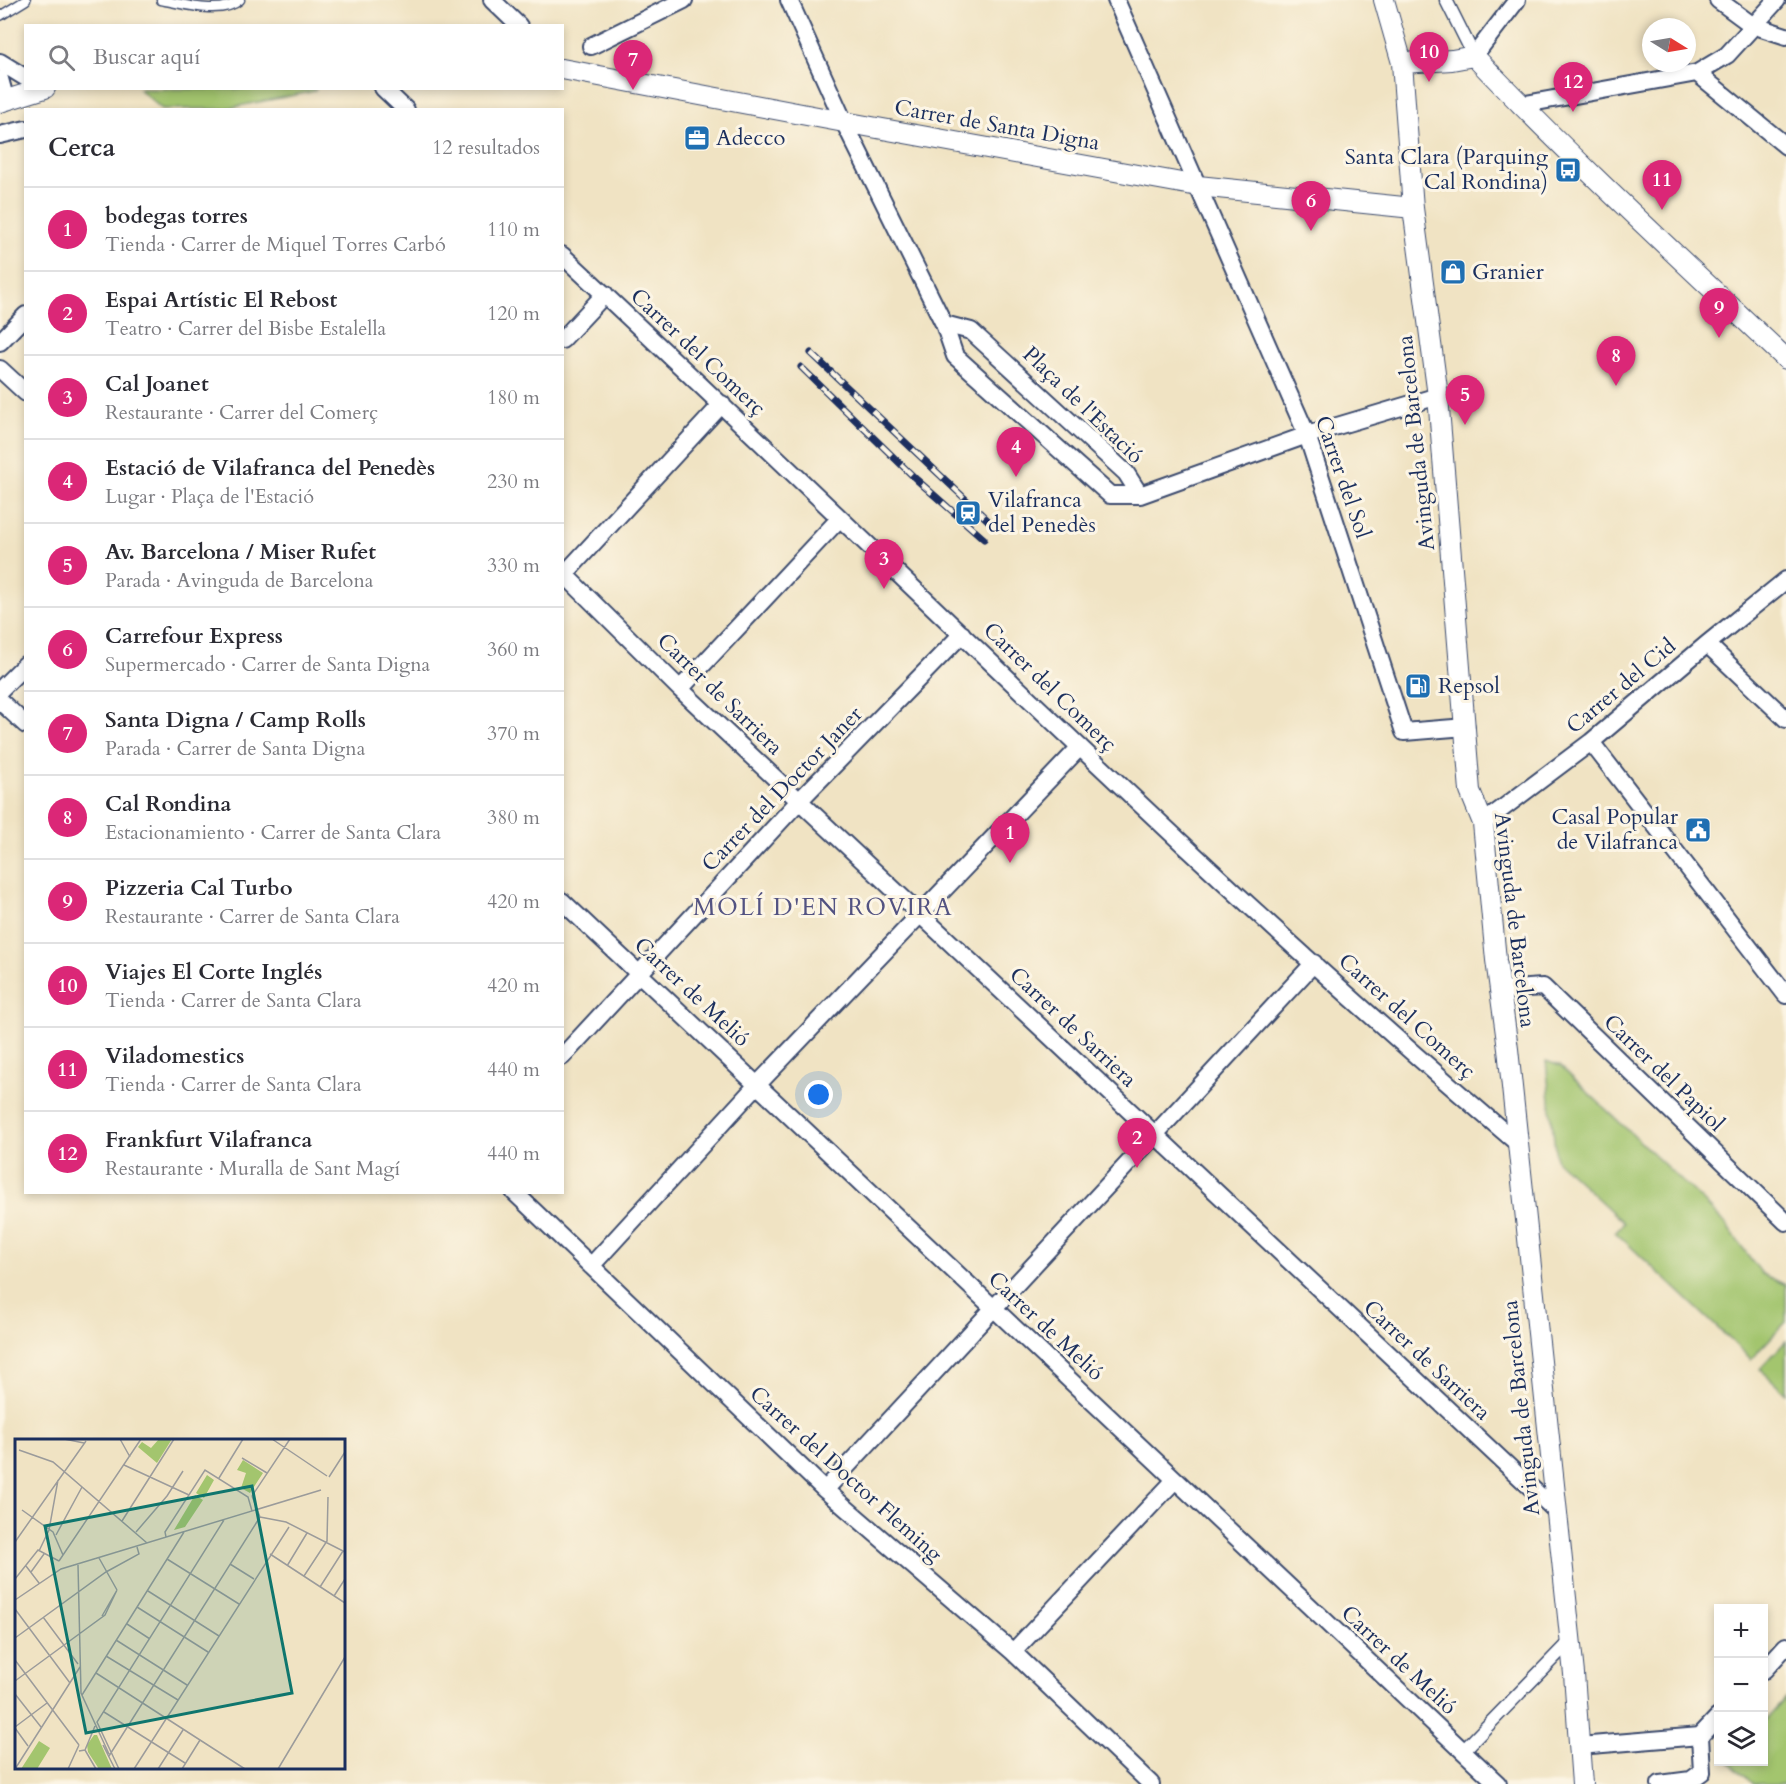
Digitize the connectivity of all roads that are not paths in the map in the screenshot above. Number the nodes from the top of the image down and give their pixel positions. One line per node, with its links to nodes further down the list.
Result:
1 (26, 0): 13 (lane)
2 (161, 0): 3 (lane)
3 (240, 0)
4 (492, 0): 14 (street)
5 (684, 0): 17 (street)
6 (789, 0): 30 (street)
7 (1116, 0): 34 (street, Carrer del Sol)
8 (1384, 0): 20 (street, Avinguda de Barcelona)
9 (1446, 0): 18 (street)
10 (1517, 0): 18 (street)
11 (1718, 0): 15 (street)
12 (1777, 0): 15 (street)
13 (0, 16)
14 (517, 24)
15 (1752, 25): 16 (street); 22 (street)
16 (1786, 36)
17 (591, 45)
18 (1474, 56): 20 (street); 28 (street)
19 (0, 62): 23 (street)
20 (1402, 63): 35 (street, Avinguda de Barcelona)
21 (566, 69): 30 (street, Carrer de Santa Digna)
22 (1697, 73): 28 (street); 33 (street)
23 (24, 77)
24 (0, 79): 27 (street)
25 (39, 90): 27 (street)
26 (385, 90): 29 (street)
27 (3, 101)
28 (1520, 105): 42 (street)
29 (404, 108)
30 (844, 122): 34 (street, Carrer de Santa Digna); 39 (street)
31 (24, 129): 32 (street)
32 (0, 135)
33 (1786, 146)
34 (1198, 186): 35 (street, Carrer de Santa Digna); 47 (street, Carrer del Sol)
35 (1413, 208): 45 (street, Avinguda de Barcelona)
36 (564, 257): 37 (street, Carrer del Comerç)
37 (605, 294): 40 (street); 46 (street, Carrer del Comerç)
38 (24, 317): 41 (street)
39 (944, 324): 48 (street, Plaça de l'Estació); 48 (street, Plaça de l'Estació)
40 (564, 338)
41 (0, 342)
42 (1786, 358)
43 (0, 369): 44 (street)
44 (24, 391)
45 (1438, 396): 47 (street); 61 (street, Avinguda de Barcelona)
46 (722, 404): 49 (street, Carrer del Comerç); 50 (street)
47 (1307, 435): 48 (street); 61 (street, Carrer del Sol)
48 (1140, 495)
49 (840, 518): 53 (street, Carrer del Comerç); 56 (street)
50 (564, 573)
51 (564, 575): 56 (street, Carrer de Sarriera)
52 (1786, 580): 54 (street, Carrer del Cid)
53 (962, 634): 63 (street, Carrer del Comerç); 64 (street, Carrer del Doctor Janer)
54 (1707, 644): 59 (street); 62 (street, Carrer del Cid)
55 (24, 666): 57 (street)
56 (680, 689): 64 (street, Carrer de Sarriera)
57 (0, 690)
58 (0, 700): 60 (street)
59 (1786, 719)
60 (24, 723)
61 (1466, 727): 65 (street, Avinguda de Barcelona)
62 (1591, 742): 65 (street, Carrer del Cid); 71 (street)
63 (1080, 747): 67 (street); 68 (street, Carrer del Comerç)
64 (799, 801): 67 (street, Carrer de Sarriera); 69 (street, Carrer del Doctor Janer)
65 (1483, 823): 70 (street, Avinguda de Barcelona)
66 (564, 903): 69 (street, Carrer de Melió)
67 (921, 915): 73 (street); 74 (street, Carrer de Sarriera)
68 (1314, 963): 74 (street); 75 (street, Carrer del Comerç)
69 (639, 973): 72 (street, Carrer del Doctor Janer); 73 (street, Carrer de Melió)
70 (1499, 990): 75 (street, Avinguda de Barcelona); 77 (street, Carrer del Papiol)
71 (1786, 996)
72 (564, 1055)
73 (757, 1085): 78 (street); 79 (street, Carrer de Melió)
74 (1154, 1134): 79 (street); 82 (street, Carrer de Sarriera)
75 (1516, 1142): 82 (street, Avinguda de Barcelona)
76 (516, 1194): 78 (street, Carrer del Doctor Fleming)
77 (1786, 1222)
78 (591, 1266): 81 (street, Carrer del Doctor Fleming)
79 (994, 1308): 80 (street, Carrer de Melió); 81 (street)
80 (1175, 1480): 85 (street); 90 (street, Carrer de Melió)
81 (825, 1490): 85 (street, Carrer del Doctor Fleming)
82 (1556, 1511): 83 (street, Avinguda de Barcelona)
83 (1570, 1641): 89 (street, Avinguda de Barcelona); 90 (street)
84 (1786, 1646): 86 (street)
85 (1013, 1652): 92 (street, Carrer del Doctor Fleming)
86 (1768, 1666)
87 (1714, 1722): 88 (street)
88 (1700, 1736): 89 (street); 91 (street)
89 (1579, 1746): 94 (street, Avinguda de Barcelona)
90 (1462, 1751): 93 (street, Carrer de Melió)
91 (1708, 1778): 95 (street)
92 (1151, 1784)
93 (1498, 1784)
94 (1582, 1784)
95 (1660, 1784)

